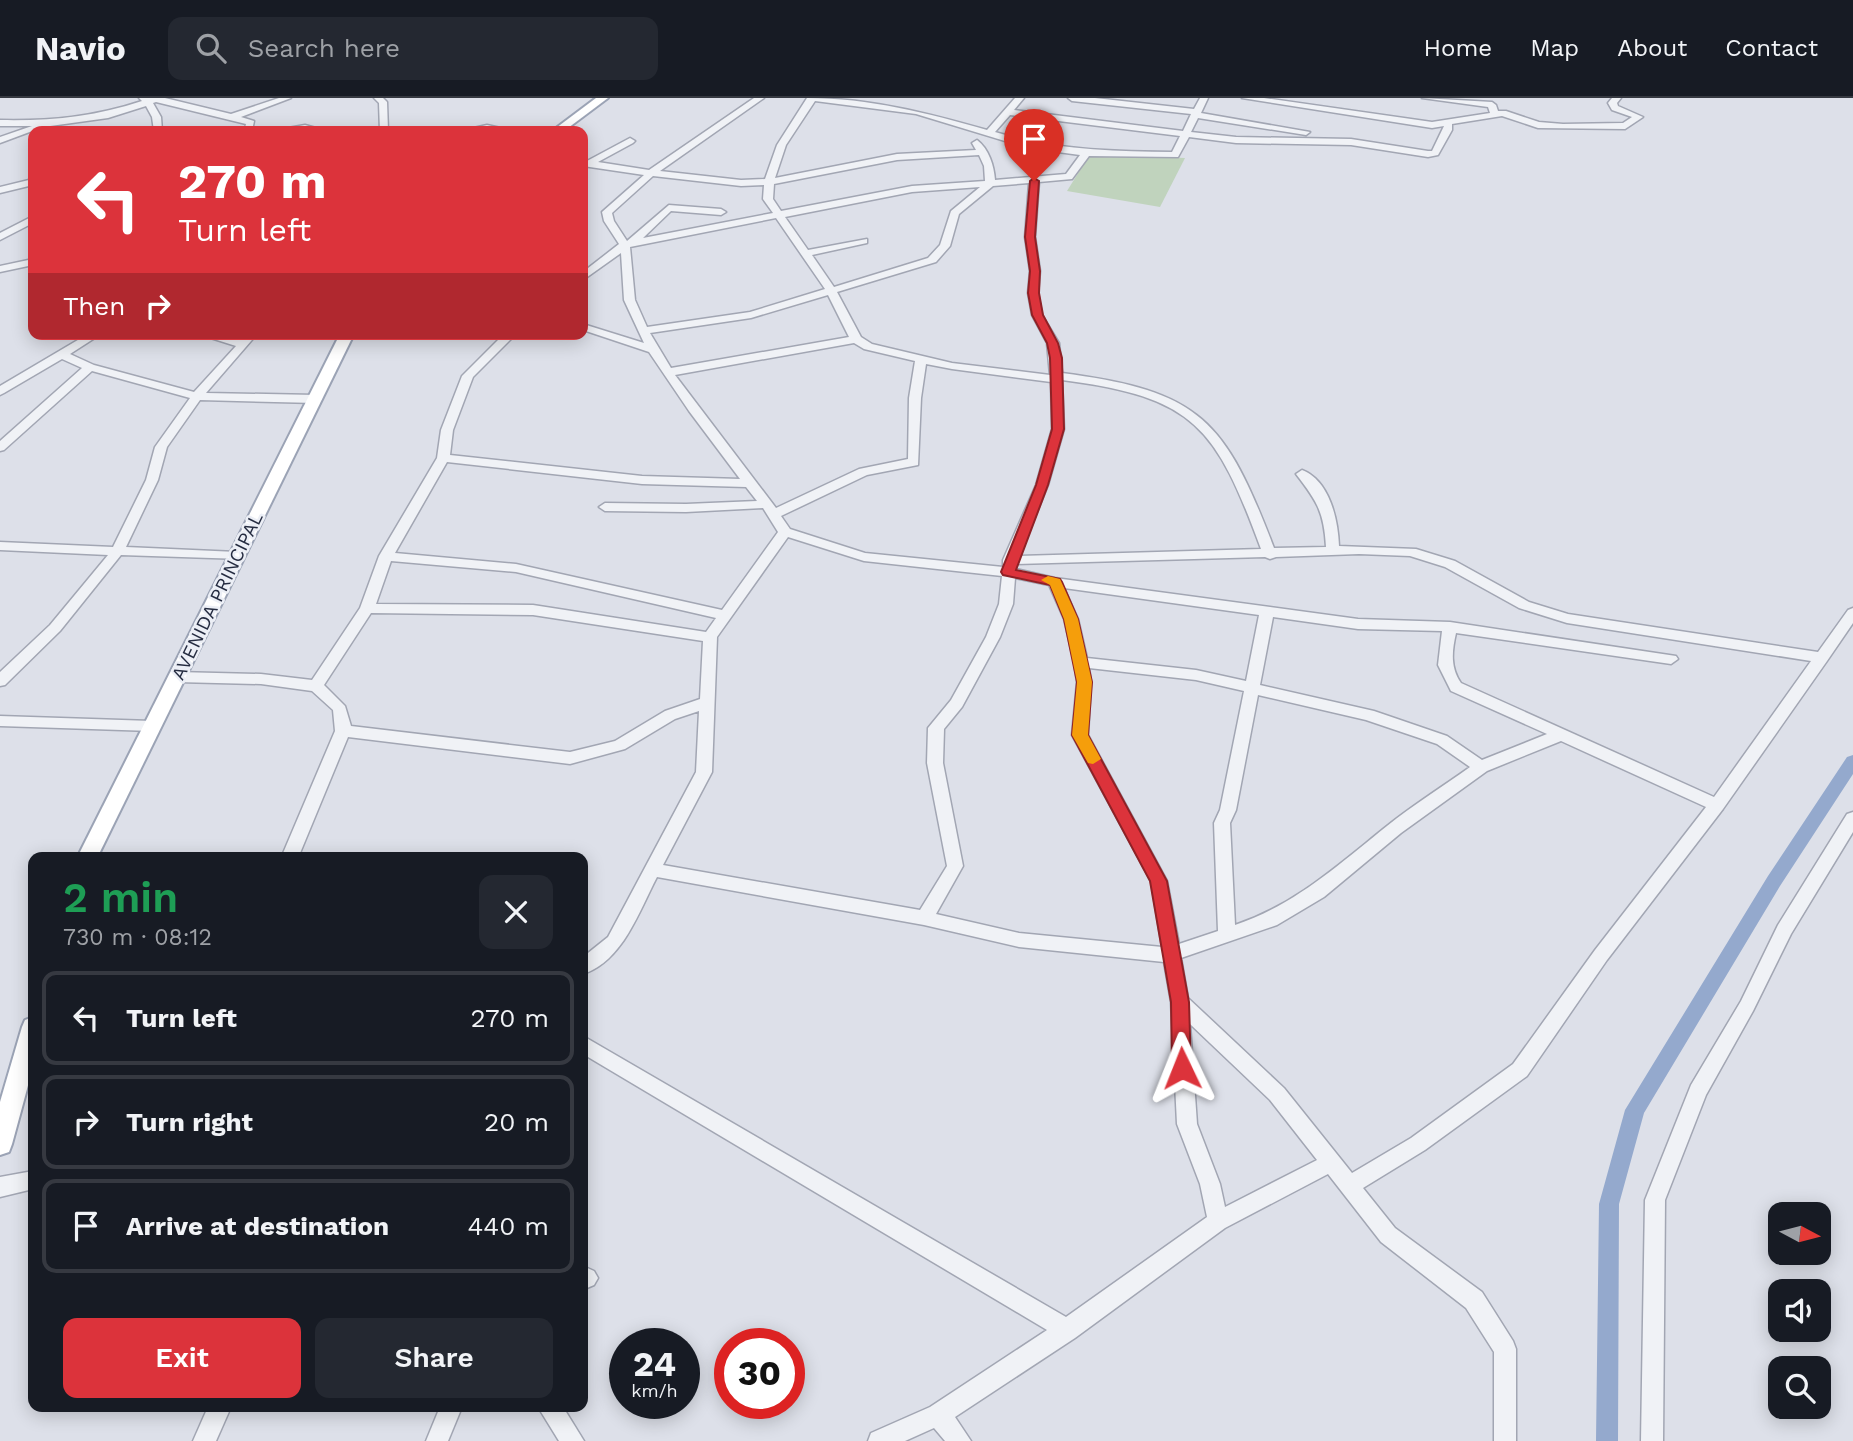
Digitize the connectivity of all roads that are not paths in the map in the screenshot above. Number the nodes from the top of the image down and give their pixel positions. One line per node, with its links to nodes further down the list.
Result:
1 (257, 98): 16 (street)
2 (287, 98): 16 (street)
3 (603, 98): 27 (main road)
4 (760, 98): 39 (street)
5 (812, 98): 14 (street); 41 (street)
6 (1020, 98): 17 (street)
7 (1072, 98): 18 (street)
8 (1204, 98): 18 (street)
9 (1246, 98): 22 (street)
10 (1426, 98): 15 (street)
11 (1617, 98): 15 (street)
12 (152, 99): 19 (street); 21 (street); 24 (street)
13 (384, 100): 26 (street)
14 (876, 102): 28 (street)
15 (1494, 105): 22 (street)
16 (269, 106): 19 (street)
17 (1008, 112): 31 (street); 32 (street)
18 (1195, 114): 30 (street); 32 (street)
19 (232, 117): 25 (street)
20 (5, 120): 21 (street)
21 (48, 124): 23 (street)
22 (1447, 125): 32 (street)
23 (42, 126)
24 (159, 126)
25 (250, 126)
26 (384, 126)
27 (565, 126)
28 (971, 129): 31 (street); 35 (street)
29 (28, 131): 33 (street)
30 (1314, 132)
31 (988, 135): 36 (street)
32 (1183, 135): 36 (street)
33 (0, 140)
34 (630, 141): 37 (street)
35 (981, 152): 41 (street); 43 (street)
36 (1086, 153): 40 (street)
37 (588, 162)
38 (588, 163): 39 (street)
39 (652, 173): 41 (street); 50 (street)
40 (1034, 181): 43 (street); 68 (street)
41 (768, 182): 46 (street)
42 (28, 183): 44 (street)
43 (990, 183): 46 (street); 55 (street)
44 (0, 190)
45 (721, 212): 50 (street)
46 (778, 216): 50 (street); 51 (street)
47 (28, 222): 48 (street)
48 (0, 237)
49 (863, 241): 51 (street)
50 (628, 244): 54 (street); 57 (street)
51 (808, 253): 55 (street)
52 (28, 262): 53 (street)
53 (0, 269)
54 (588, 272)
55 (832, 292): 57 (street); 58 (street)
56 (588, 329): 63 (street)
57 (643, 331): 63 (street)
58 (856, 339): 65 (street); 67 (street)
59 (87, 340): 64 (street)
60 (246, 340): 70 (street)
61 (344, 340): 71 (main road, AVENIDA PRINCIPAL)
62 (505, 340): 73 (street)
63 (652, 349): 67 (street)
64 (63, 355): 66 (street); 69 (street)
65 (921, 360): 68 (street); 77 (street)
66 (90, 368): 70 (street); 72 (street)
67 (670, 372): 75 (street)
68 (1056, 378): 82 (street); 85 (street)
69 (0, 391)
70 (197, 396): 71 (street); 80 (street)
71 (316, 398): 83 (main road, AVENIDA PRINCIPAL)
72 (0, 447)
73 (443, 458): 75 (street); 84 (street)
74 (1302, 474): 81 (street)
75 (750, 483): 77 (street)
76 (604, 507): 77 (street)
77 (771, 509): 78 (street)
78 (785, 532): 85 (street); 90 (street)
79 (0, 546): 80 (street)
80 (117, 552): 83 (street); 97 (street)
81 (1333, 552): 82 (street); 93 (street)
82 (1270, 555): 85 (street)
83 (237, 556): 96 (main road, AVENIDA PRINCIPAL)
84 (386, 556): 87 (street); 90 (street)
85 (1009, 566): 86 (street); 111 (street)
86 (1055, 582): 88 (street); 95 (street)
87 (367, 608): 92 (street); 98 (street)
88 (1267, 611): 91 (street); 99 (street)
89 (1853, 613): 93 (street)
90 (725, 615): 92 (street)
91 (1450, 627): 94 (street); 104 (street)
92 (710, 637): 100 (street)
93 (1822, 657): 106 (street)
94 (1671, 659)
95 (1082, 662): 99 (street); 113 (street)
96 (177, 677): 98 (street); 102 (main road, AVENIDA PRINCIPAL)
97 (0, 681)
98 (316, 686): 103 (street)
99 (1254, 686): 105 (street); 112 (street)
100 (708, 702): 103 (street); 110 (street)
101 (0, 721): 102 (street)
102 (152, 726): 108 (main road, AVENIDA PRINCIPAL)
103 (343, 732): 109 (street)
104 (1561, 735): 105 (street); 106 (street)
105 (1481, 767): 112 (street)
106 (1717, 805): 121 (street)
107 (1853, 818): 135 (street)
108 (90, 852)
109 (292, 852)
110 (652, 870): 111 (street); 114 (street)
111 (924, 918): 113 (street)
112 (1227, 934): 113 (street)
113 (1170, 955): 115 (street)
114 (588, 963)
115 (1180, 1002): 119 (street); 123 (street)
116 (28, 1045): 118 (main road)
117 (588, 1047): 124 (street)
118 (0, 1144)
119 (1332, 1162): 121 (street); 123 (street)
120 (28, 1181): 122 (street)
121 (1350, 1185): 134 (street)
122 (0, 1186)
123 (1218, 1221): 124 (street)
124 (1067, 1329): 128 (street)
125 (218, 1412): 129 (street)
126 (449, 1412): 130 (street)
127 (552, 1412): 131 (street)
128 (938, 1415): 132 (street); 133 (street)
129 (204, 1441)
130 (436, 1441)
131 (572, 1441)
132 (879, 1441)
133 (960, 1441)
134 (1505, 1441)
135 (1652, 1441)

